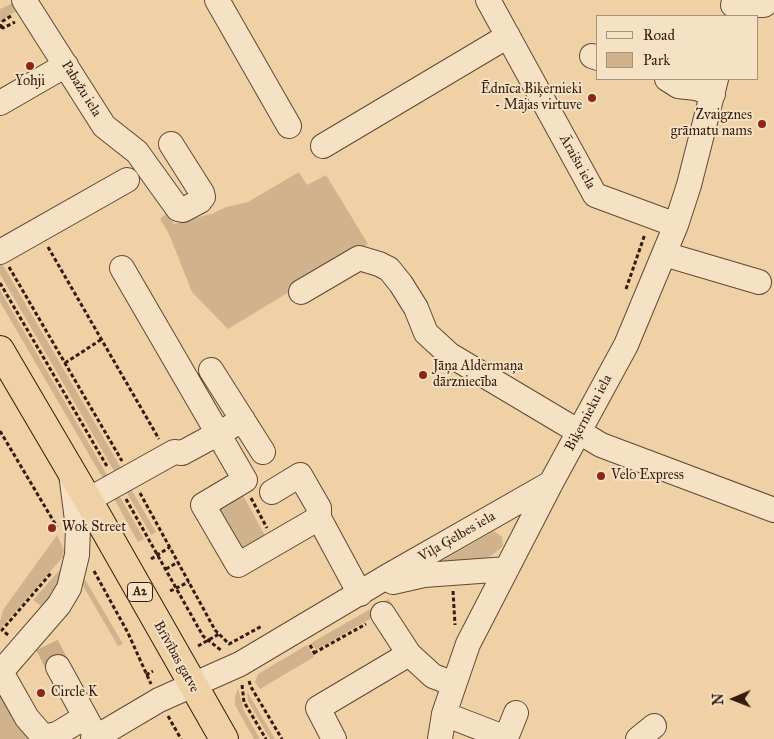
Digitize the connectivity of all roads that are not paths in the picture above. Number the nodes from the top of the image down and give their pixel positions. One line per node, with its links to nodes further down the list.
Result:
1 (24, 0): 7 (street, Pabažu iela)
2 (217, 0): 11 (street)
3 (488, 0): 6 (street, Āraišu iela)
4 (770, 0): 5 (street)
5 (732, 7)
6 (508, 36): 13 (street); 15 (street, Āraišu iela)
7 (66, 65): 10 (street); 12 (street, Pabažu iela)
8 (668, 80): 9 (street)
9 (714, 86): 15 (street, Biķernieku iela)
10 (0, 103)
11 (289, 126)
12 (171, 144)
13 (324, 146)
14 (127, 180): 17 (street)
15 (676, 225): 16 (street, Biķernieku iela)
16 (664, 254): 19 (street); 24 (street, Biķernieku iela)
17 (4, 259)
18 (122, 268): 25 (street)
19 (759, 282)
20 (301, 292): 24 (street)
21 (0, 350): 27 (highway, Brīvības gatve / A2)
22 (211, 370): 23 (street)
23 (243, 420): 25 (street); 26 (street)
24 (579, 433): 28 (street, Biķernieku iela); 31 (street)
25 (217, 434): 30 (street); 32 (street)
26 (263, 452)
27 (70, 469): 30 (highway, Brīvības gatve / A2); 38 (street, Brīvības gatve)
28 (551, 483): 33 (street, Biķernieku iela); 34 (street, Viļa Ģelbes iela)
29 (272, 492): 32 (street)
30 (88, 500): 40 (highway, Brīvības gatve / A2)
31 (774, 510)
32 (319, 518): 34 (street)
33 (507, 569): 34 (street, Viļa Ģelbes iela); 39 (street, Biķernieku iela)
34 (362, 593): 40 (street, Viļa Ģelbes iela)
35 (383, 614): 36 (street)
36 (408, 654): 39 (street); 45 (street)
37 (58, 667): 43 (street)
38 (0, 672): 43 (street, Viļa Ģelbes iela)
39 (454, 684): 41 (street, Biķernieku iela)
40 (192, 685): 43 (street, Viļa Ģelbes iela); 44 (highway, Brīvības gatve / A2)
41 (444, 714): 42 (street); 46 (street, Biķernieku iela)
42 (516, 714)
43 (92, 731)
44 (224, 739)
45 (334, 739)
46 (440, 739)

